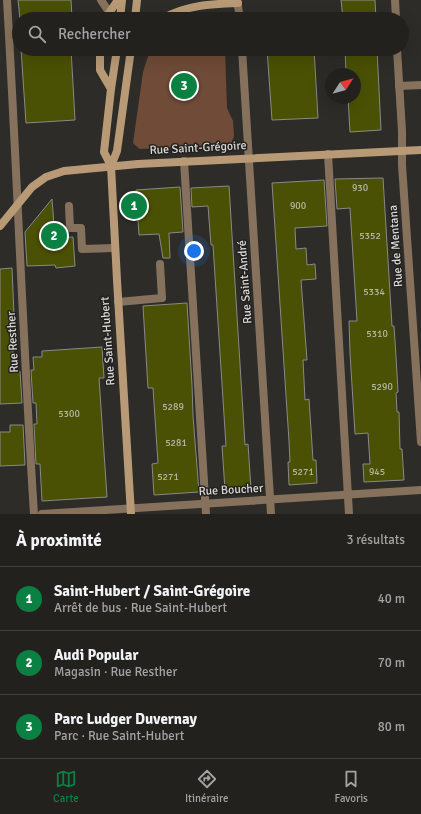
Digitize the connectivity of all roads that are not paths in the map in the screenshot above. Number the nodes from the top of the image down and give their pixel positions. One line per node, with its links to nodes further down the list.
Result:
1 (7, 0): 29 (street, Rue Resther)
2 (101, 0): 8 (street)
3 (118, 0): 9 (street)
4 (122, 0): 10 (street)
5 (137, 0): 11 (street)
6 (395, 0): 14 (street)
7 (238, 2): 12 (street); 13 (street)
8 (106, 12)
9 (110, 12)
10 (121, 12)
11 (136, 12)
12 (178, 12)
13 (239, 12)
14 (396, 12)
15 (100, 56): 22 (street)
16 (116, 56): 22 (street, Rue Saint-Hubert)
17 (130, 56): 28 (street, Rue Saint-Hubert)
18 (242, 56): 26 (street, Rue Saint-André)
19 (398, 56): 21 (street, Rue de Mentana)
20 (421, 85): 21 (street)
21 (400, 86): 23 (street, Rue de Mentana)
22 (111, 89): 28 (street, Rue Saint-Hubert)
23 (402, 150): 24 (street, Rue Saint-Grégoire); 25 (street, Rue Saint-Grégoire); 35 (street, Rue de Mentana)
24 (421, 150)
25 (328, 154): 26 (street, Rue Saint-Grégoire); 37 (street)
26 (248, 158): 27 (street, Rue Saint-Grégoire); 38 (street, Rue Saint-André)
27 (184, 161): 28 (street, Rue Saint-Grégoire); 39 (street)
28 (111, 166): 29 (street, Rue Saint-Grégoire); 32 (street, Rue Saint-Hubert)
29 (17, 205): 31 (street, Rue Saint-Grégoire); 42 (street, Rue Resther)
30 (69, 206): 32 (street)
31 (0, 226)
32 (115, 248): 34 (street, Rue Saint-Hubert)
33 (160, 264): 34 (street)
34 (118, 302): 40 (street, Rue Saint-Hubert)
35 (421, 442)
36 (421, 490): 37 (street, Rue Boucher)
37 (348, 495): 38 (street, Rue Boucher); 46 (street)
38 (270, 500): 39 (street, Rue Boucher); 45 (street, Rue Saint-André)
39 (206, 504): 40 (street, Rue Boucher); 44 (street)
40 (131, 511): 43 (street, Rue Boucher)
41 (25, 514): 42 (street, Rue Boucher)
42 (34, 514): 43 (street, Rue Boucher)
43 (42, 514)
44 (206, 514)
45 (271, 514)
46 (349, 514)

